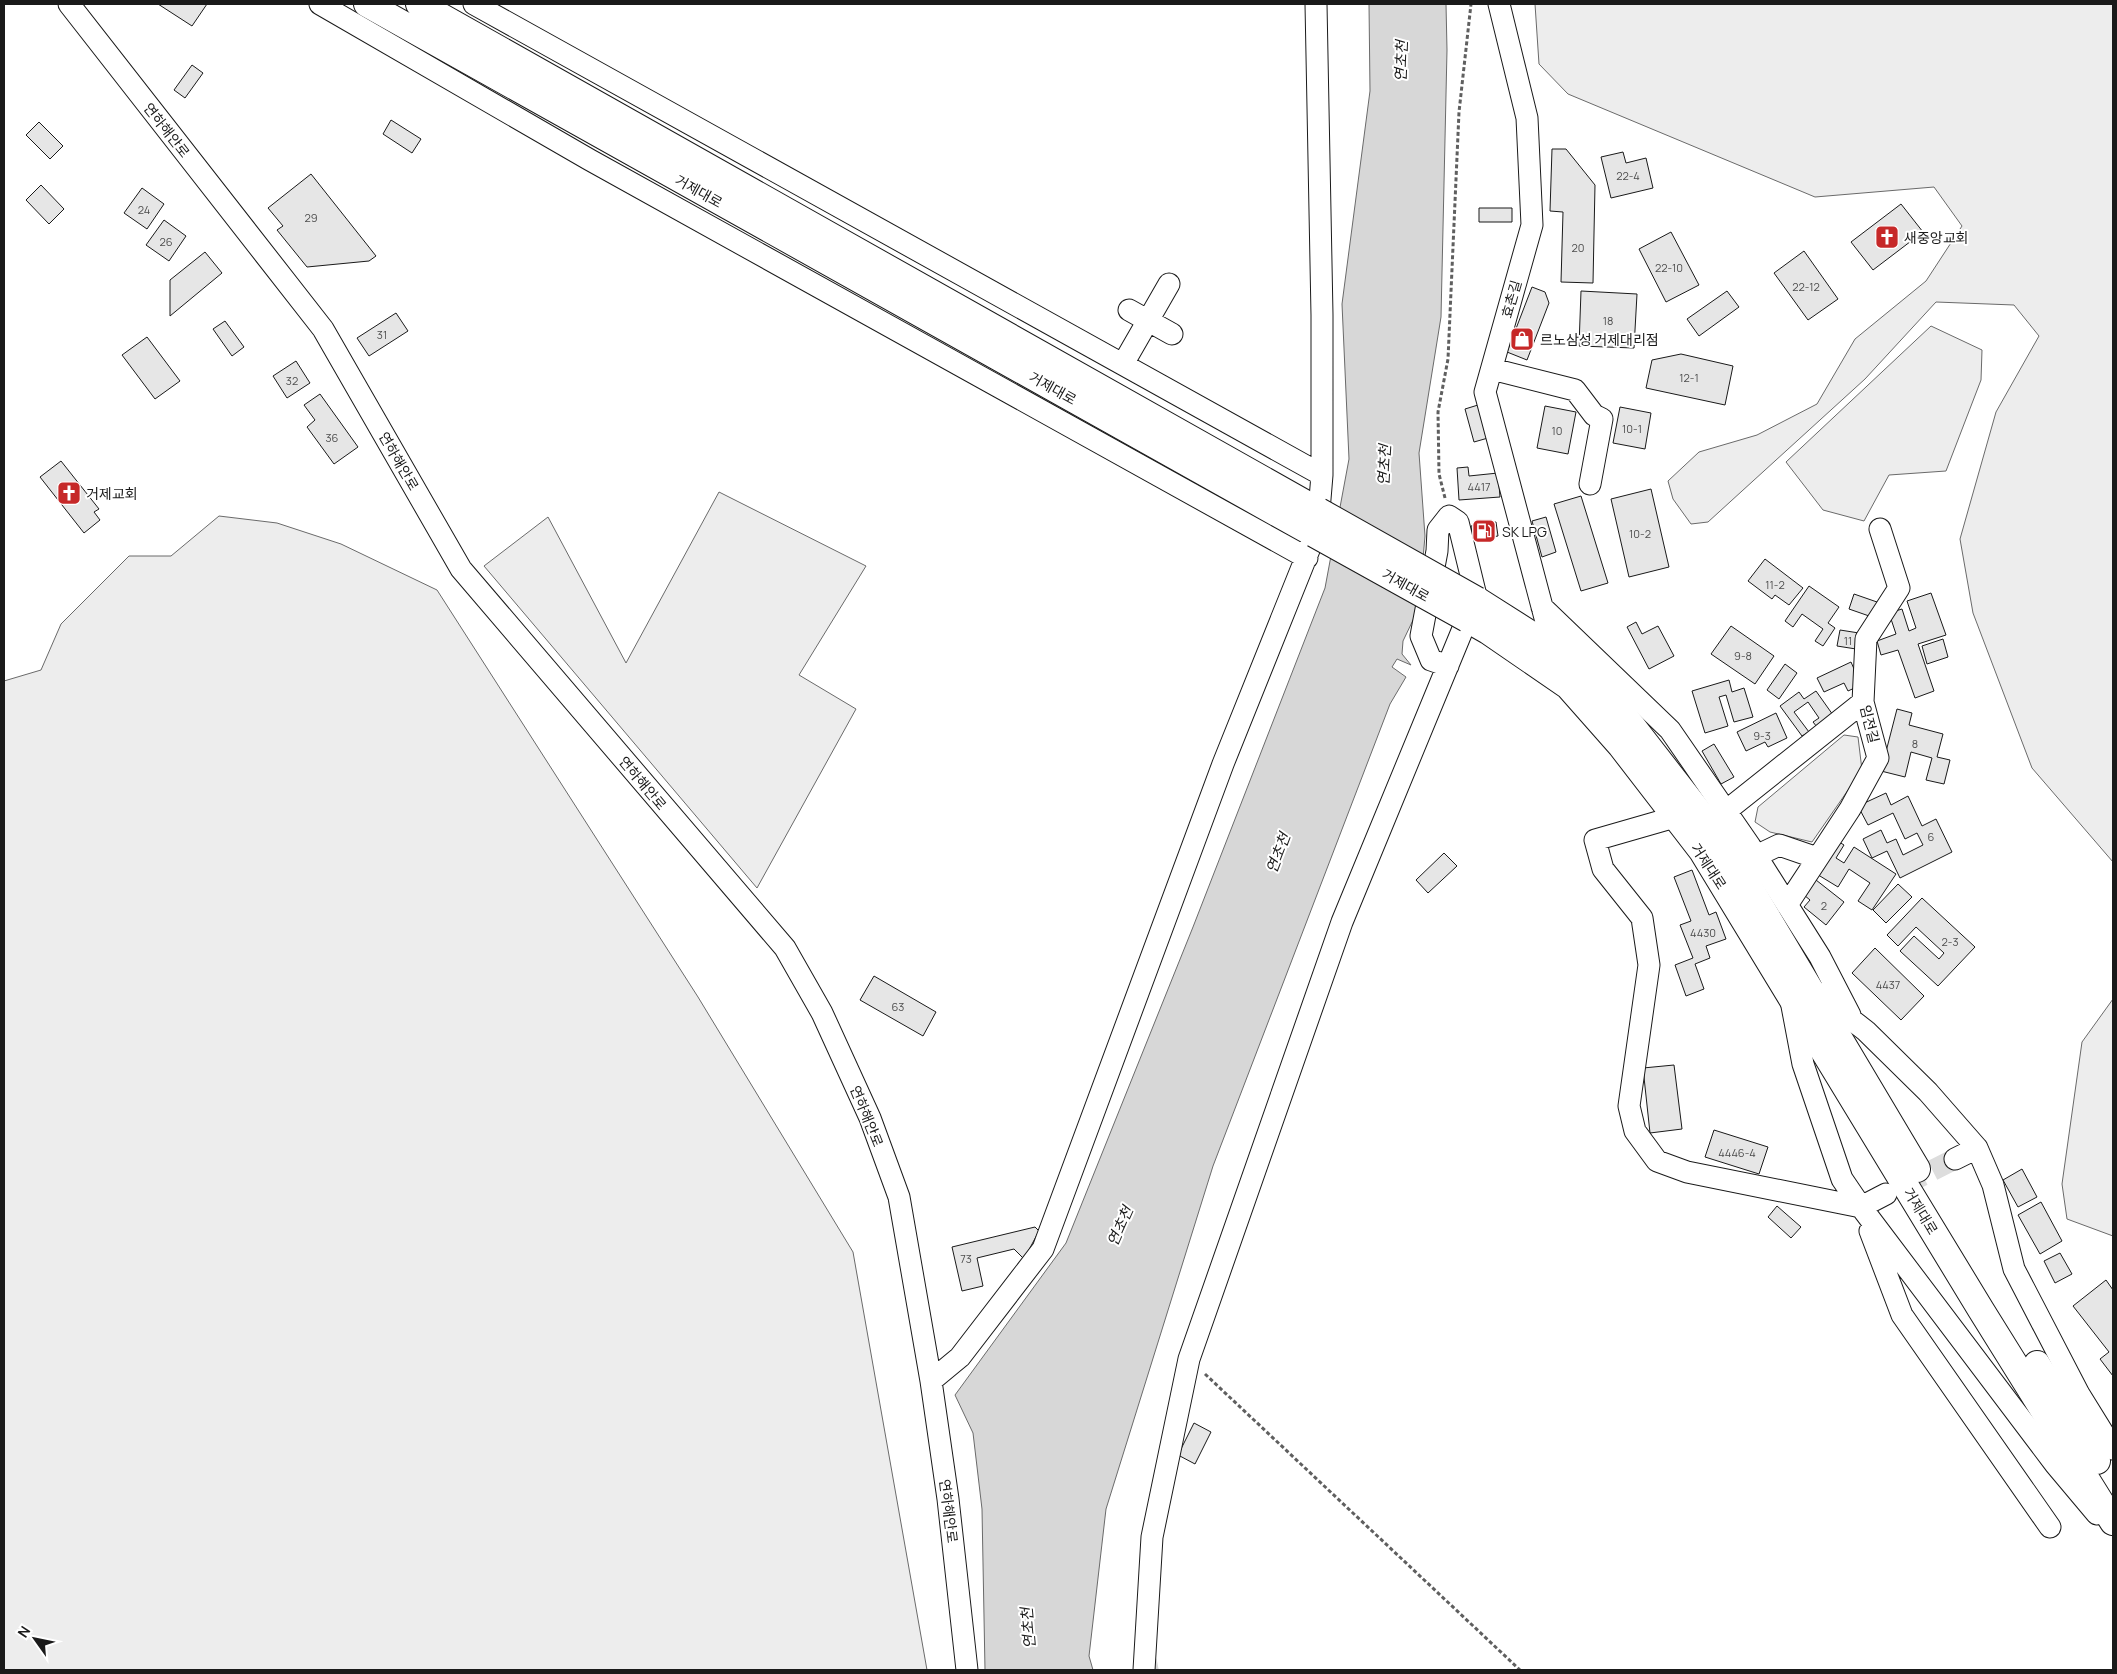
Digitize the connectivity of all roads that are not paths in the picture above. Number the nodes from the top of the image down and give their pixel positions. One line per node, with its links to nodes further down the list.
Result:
1 (69, 4): 34 (street, 연하해안로)
2 (320, 4): 17 (street)
3 (367, 4): 17 (main road, 거제대로)
4 (419, 4): 17 (main road, 거제대로)
5 (474, 4): 12 (street)
6 (1316, 4): 14 (street)
7 (1499, 4): 13 (street, 효촌길)
8 (1169, 284): 10 (street)
9 (1129, 310): 10 (street)
10 (1148, 320): 11 (street); 12 (street)
11 (1172, 334)
12 (1122, 364): 14 (street)
13 (1492, 369): 15 (street); 18 (street, 효촌길)
14 (1322, 475): 17 (street)
15 (1590, 484)
16 (1880, 529): 22 (street, 임전길)
17 (1314, 534): 19 (main road, 거제대로, bridge); 34 (street)
18 (1542, 607): 20 (street, 효촌길); 23 (street)
19 (1472, 610): 20 (main road, 거제대로); 21 (street); 21 (street); 24 (main road, 거제대로)
20 (1553, 648): 28 (main road, 거제대로)
21 (1448, 666): 41 (street)
22 (1863, 702): 23 (street); 26 (street, 임전길)
23 (1726, 811): 25 (street)
24 (1675, 817): 28 (main road, 거제대로); 33 (street)
25 (1756, 856): 26 (street); 27 (street)
26 (1817, 858): 27 (street, 임전길)
27 (1787, 905): 29 (street)
28 (1798, 991): 29 (street); 33 (street); 36 (main road, 거제대로); 37 (main road, 거제대로)
29 (1854, 1022): 30 (street)
30 (1977, 1148): 31 (street); 35 (street)
31 (1956, 1159)
32 (1886, 1194): 33 (street)
33 (1861, 1207): 38 (street); 39 (street)
34 (931, 1381): 40 (street, 연하해안로)
35 (2113, 1449)
36 (2113, 1490)
37 (2113, 1522)
38 (2050, 1527)
39 (2113, 1534)
40 (967, 1670)
41 (1144, 1670)

